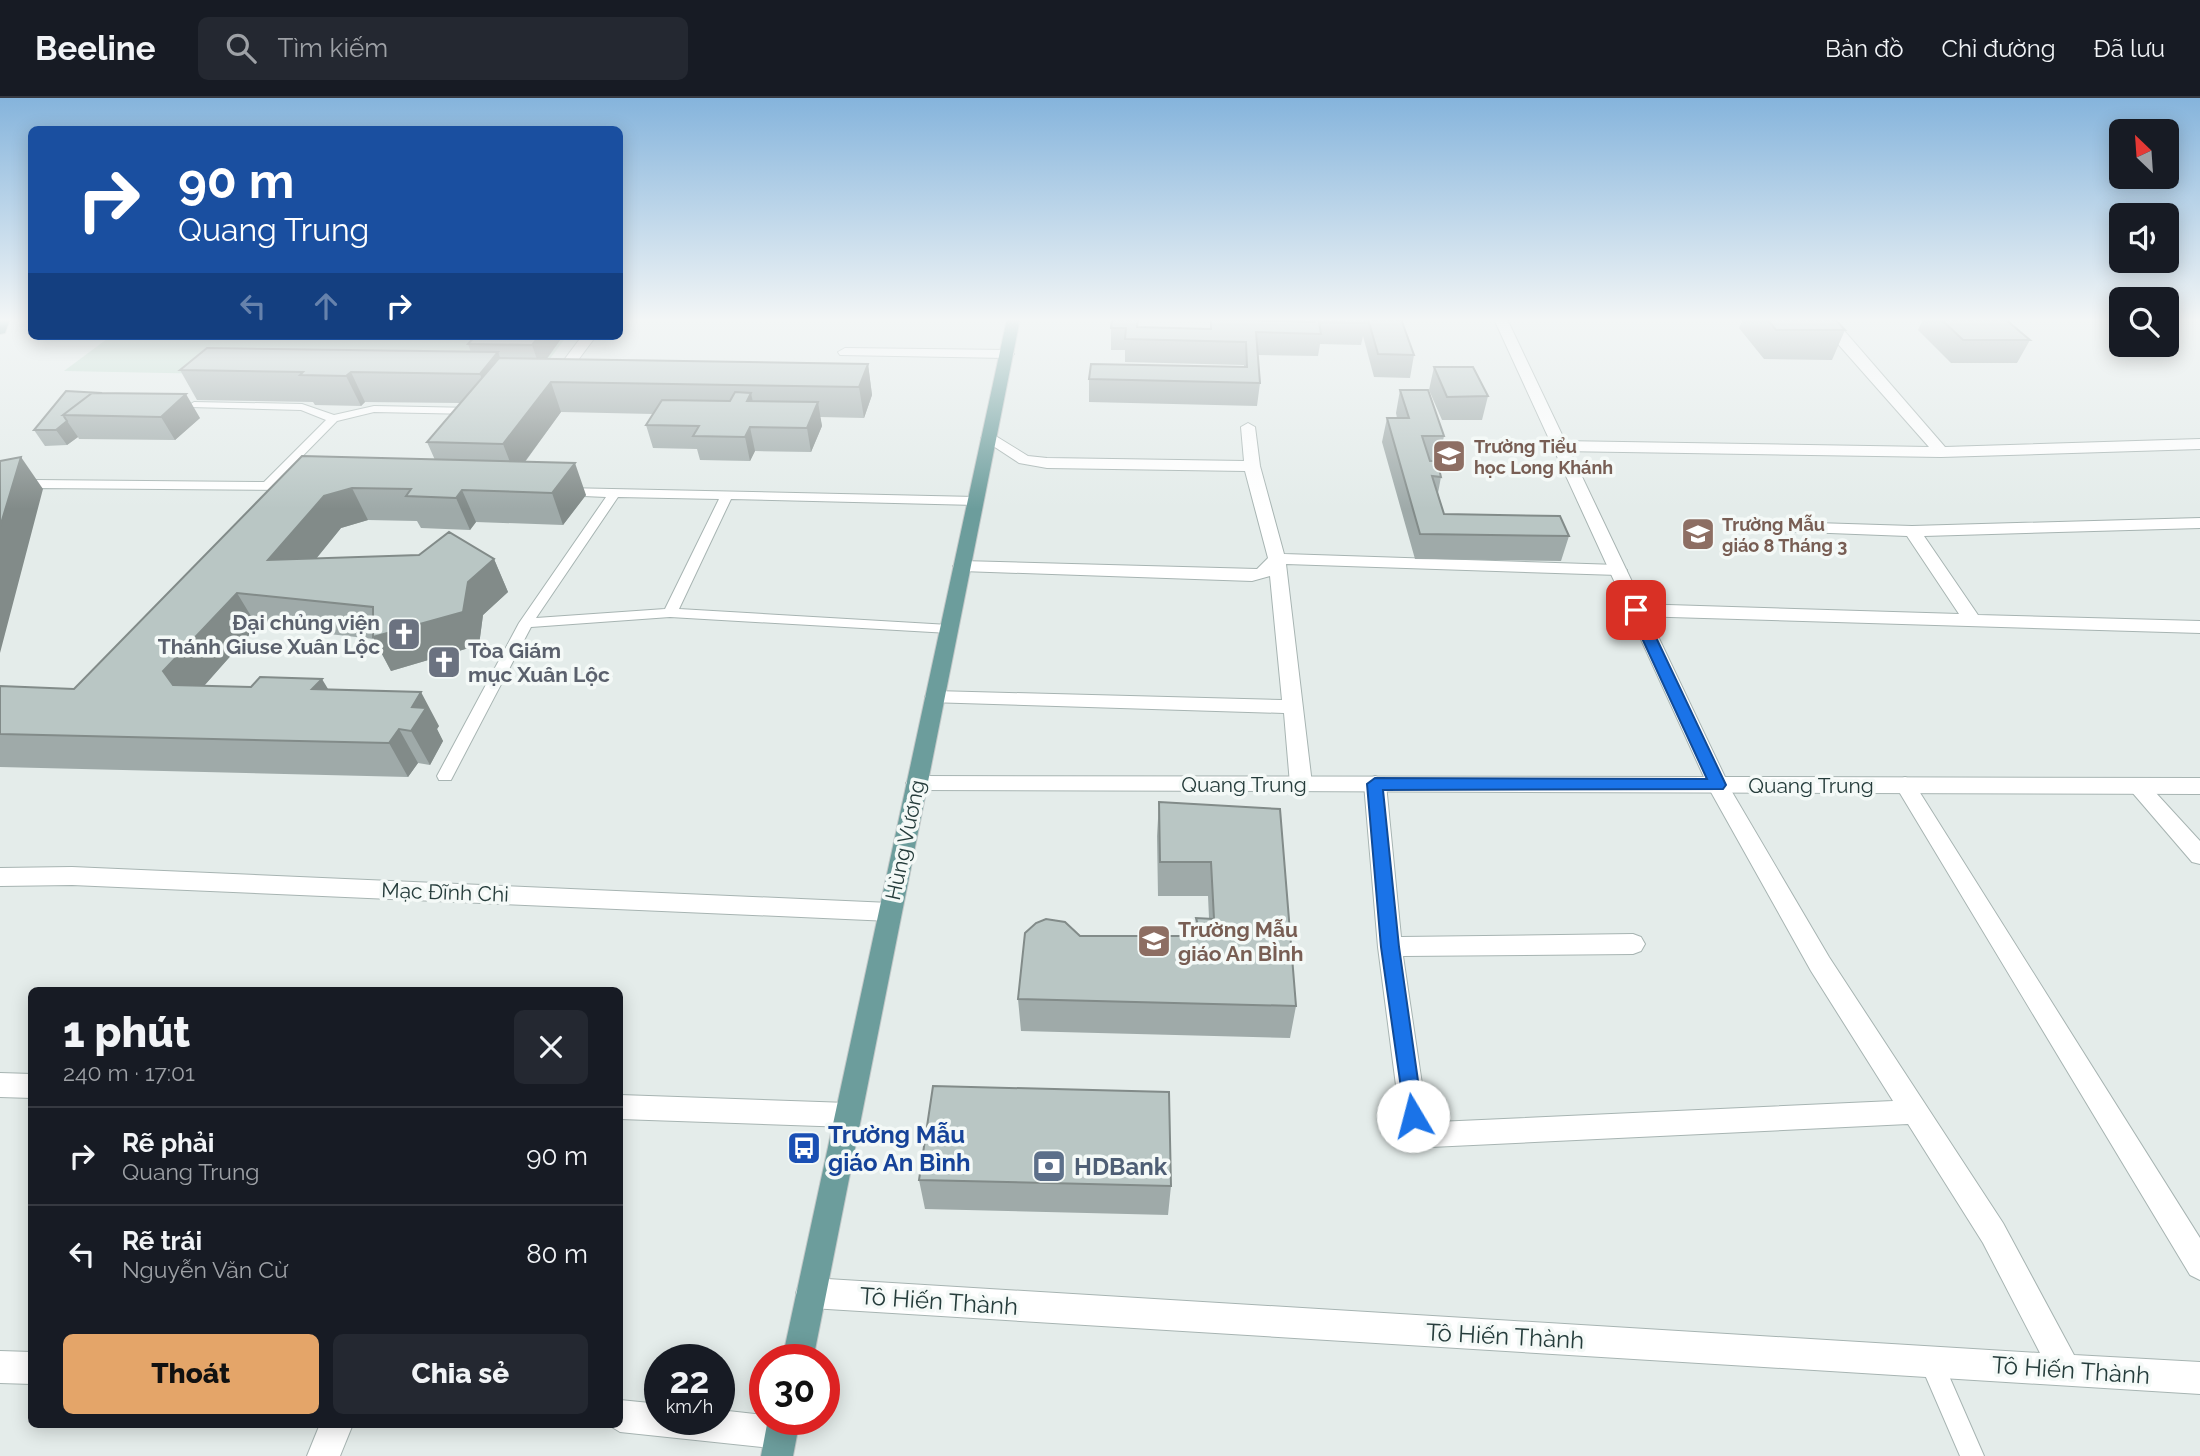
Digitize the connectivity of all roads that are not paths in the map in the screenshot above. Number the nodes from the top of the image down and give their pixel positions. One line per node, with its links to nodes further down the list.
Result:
1 (1001, 382): 8 (main road, Hùng Vương)
2 (1529, 382): 10 (street)
3 (1880, 382): 11 (street)
4 (194, 405): 6 (lane)
5 (474, 411): 6 (lane)
6 (333, 419): 13 (lane)
7 (1248, 427): 12 (street)
8 (989, 438): 12 (street); 18 (main road, Hùng Vương)
9 (2200, 444): 11 (street)
10 (1559, 446): 11 (street); 25 (street)
11 (1941, 452)
12 (1252, 466): 23 (street)
13 (267, 486): 14 (lane); 19 (lane)
14 (0, 490)
15 (545, 491): 16 (lane)
16 (614, 493): 17 (lane); 29 (lane)
17 (726, 497): 18 (lane); 27 (lane)
18 (976, 501): 24 (main road, Hùng Vương)
19 (289, 505)
20 (2200, 523): 22 (street)
21 (1784, 527): 22 (street)
22 (1912, 531): 28 (street)
23 (1278, 559): 24 (street); 25 (street); 33 (street)
24 (962, 566): 31 (main road, Hùng Vương)
25 (1618, 570): 26 (street)
26 (1636, 610): 28 (street); 38 (street)
27 (670, 613): 29 (lane); 31 (lane)
28 (1972, 620): 30 (street)
29 (526, 622): 34 (lane)
30 (2200, 627)
31 (949, 629): 32 (main road, Hùng Vương)
32 (935, 697): 33 (street); 35 (main road, Hùng Vương)
33 (1292, 706): 36 (street)
34 (445, 776)
35 (917, 783): 36 (street, Quang Trung); 44 (main road, Hùng Vương)
36 (1301, 784): 37 (street, Quang Trung)
37 (1375, 784): 38 (street, Quang Trung); 46 (street)
38 (1718, 785): 39 (street, Quang Trung); 50 (street)
39 (1905, 785): 40 (street, Quang Trung); 52 (street)
40 (2138, 786): 41 (street, Quang Trung); 42 (street)
41 (2200, 786)
42 (2200, 856)
43 (0, 877): 44 (street, Mạc Đĩnh Chi)
44 (890, 912): 51 (main road, Hùng Vương)
45 (1633, 944): 46 (street)
46 (1390, 947): 50 (street)
47 (0, 1085): 48 (street)
48 (28, 1086)
49 (623, 1107): 51 (street)
50 (1913, 1112): 58 (street)
51 (848, 1115): 53 (main road, Hùng Vương)
52 (2200, 1265)
53 (811, 1293): 54 (main road, Hùng Vương); 55 (street, Tô Hiến Thành)
54 (800, 1344)
55 (1931, 1361): 58 (street, Tô Hiến Thành); 64 (lane)
56 (0, 1367): 57 (street)
57 (28, 1368)
58 (2066, 1371): 59 (street, Tô Hiến Thành)
59 (2200, 1378)
60 (623, 1416): 62 (street)
61 (335, 1428): 63 (street)
62 (781, 1436)
63 (323, 1456)
64 (1972, 1456)

